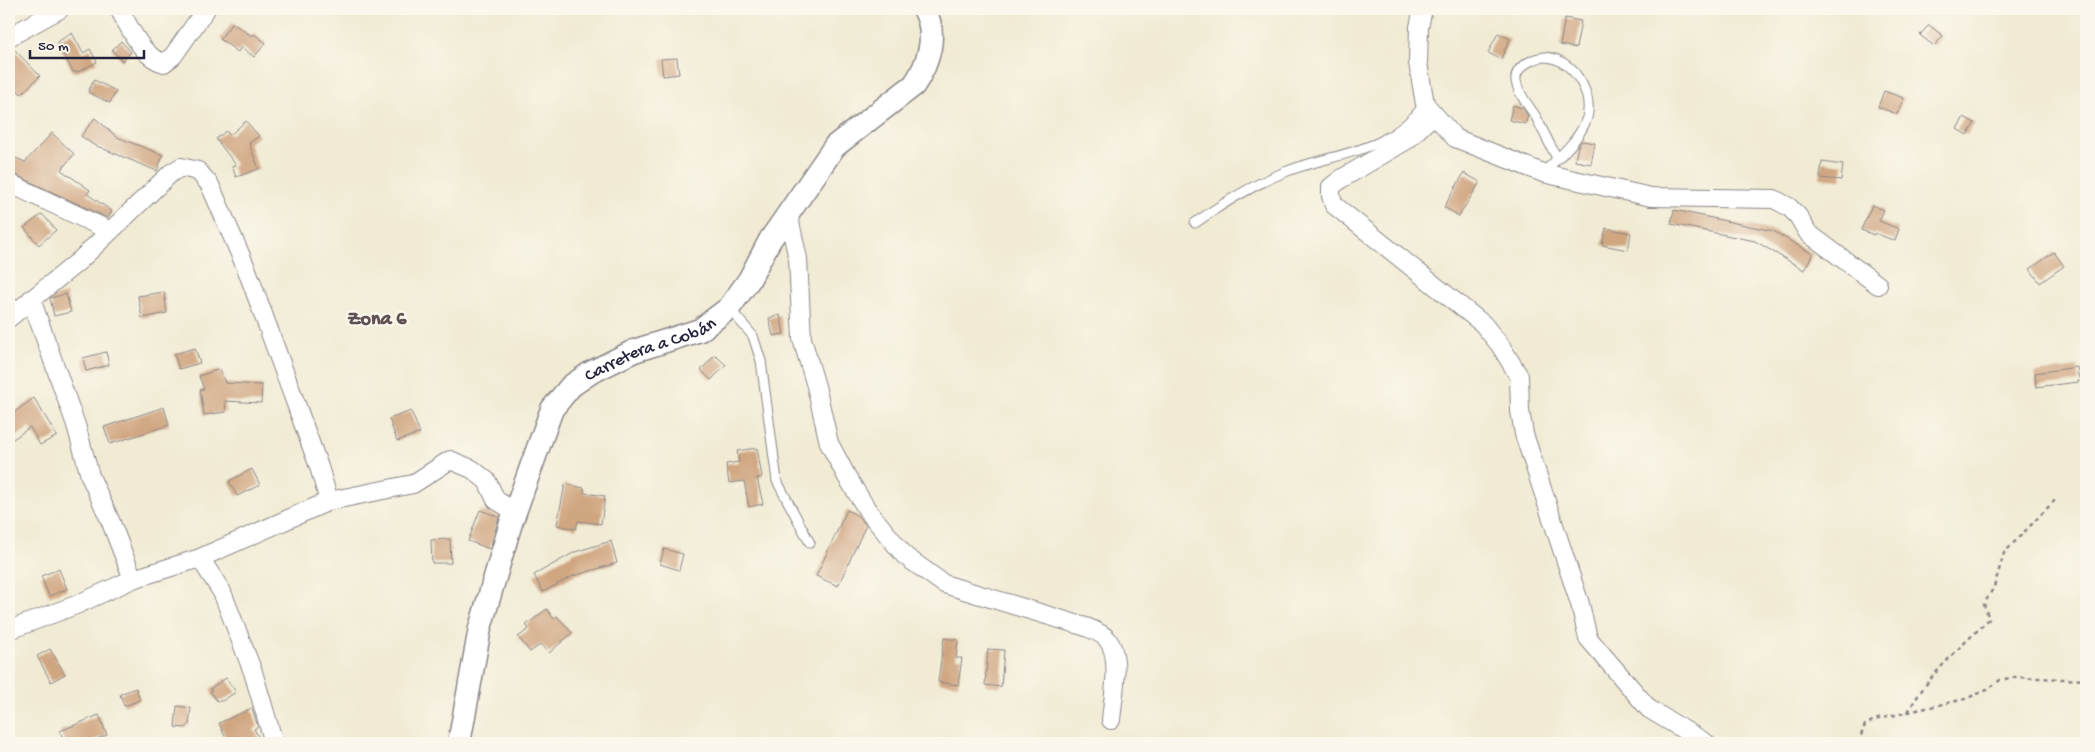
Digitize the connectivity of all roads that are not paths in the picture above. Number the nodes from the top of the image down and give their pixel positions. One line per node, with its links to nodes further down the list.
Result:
1 (60, 9): 6 (street)
2 (119, 9): 3 (street)
3 (206, 9)
4 (924, 9): 11 (street, Carretera a Cobán)
5 (1423, 9): 7 (street)
6 (9, 38)
7 (1429, 110): 9 (street); 12 (lane); 27 (street)
8 (1558, 158): 8 (lane); 9 (lane)
9 (1543, 173): 14 (street)
10 (9, 183): 13 (street)
11 (788, 213): 16 (street, Carretera a Cobán); 24 (street)
12 (1195, 223)
13 (110, 231): 15 (street); 18 (street)
14 (1878, 285)
15 (31, 300): 17 (street); 22 (street)
16 (729, 308): 19 (street, Carretera a Cobán); 20 (lane)
17 (9, 318)
18 (329, 501): 19 (street); 21 (street)
19 (515, 512): 26 (street, Carretera a Cobán)
20 (810, 543)
21 (200, 558): 22 (street); 25 (street)
22 (133, 579): 23 (street)
23 (9, 630)
24 (1111, 720)
25 (274, 743)
26 (459, 743)
27 (1706, 743)

